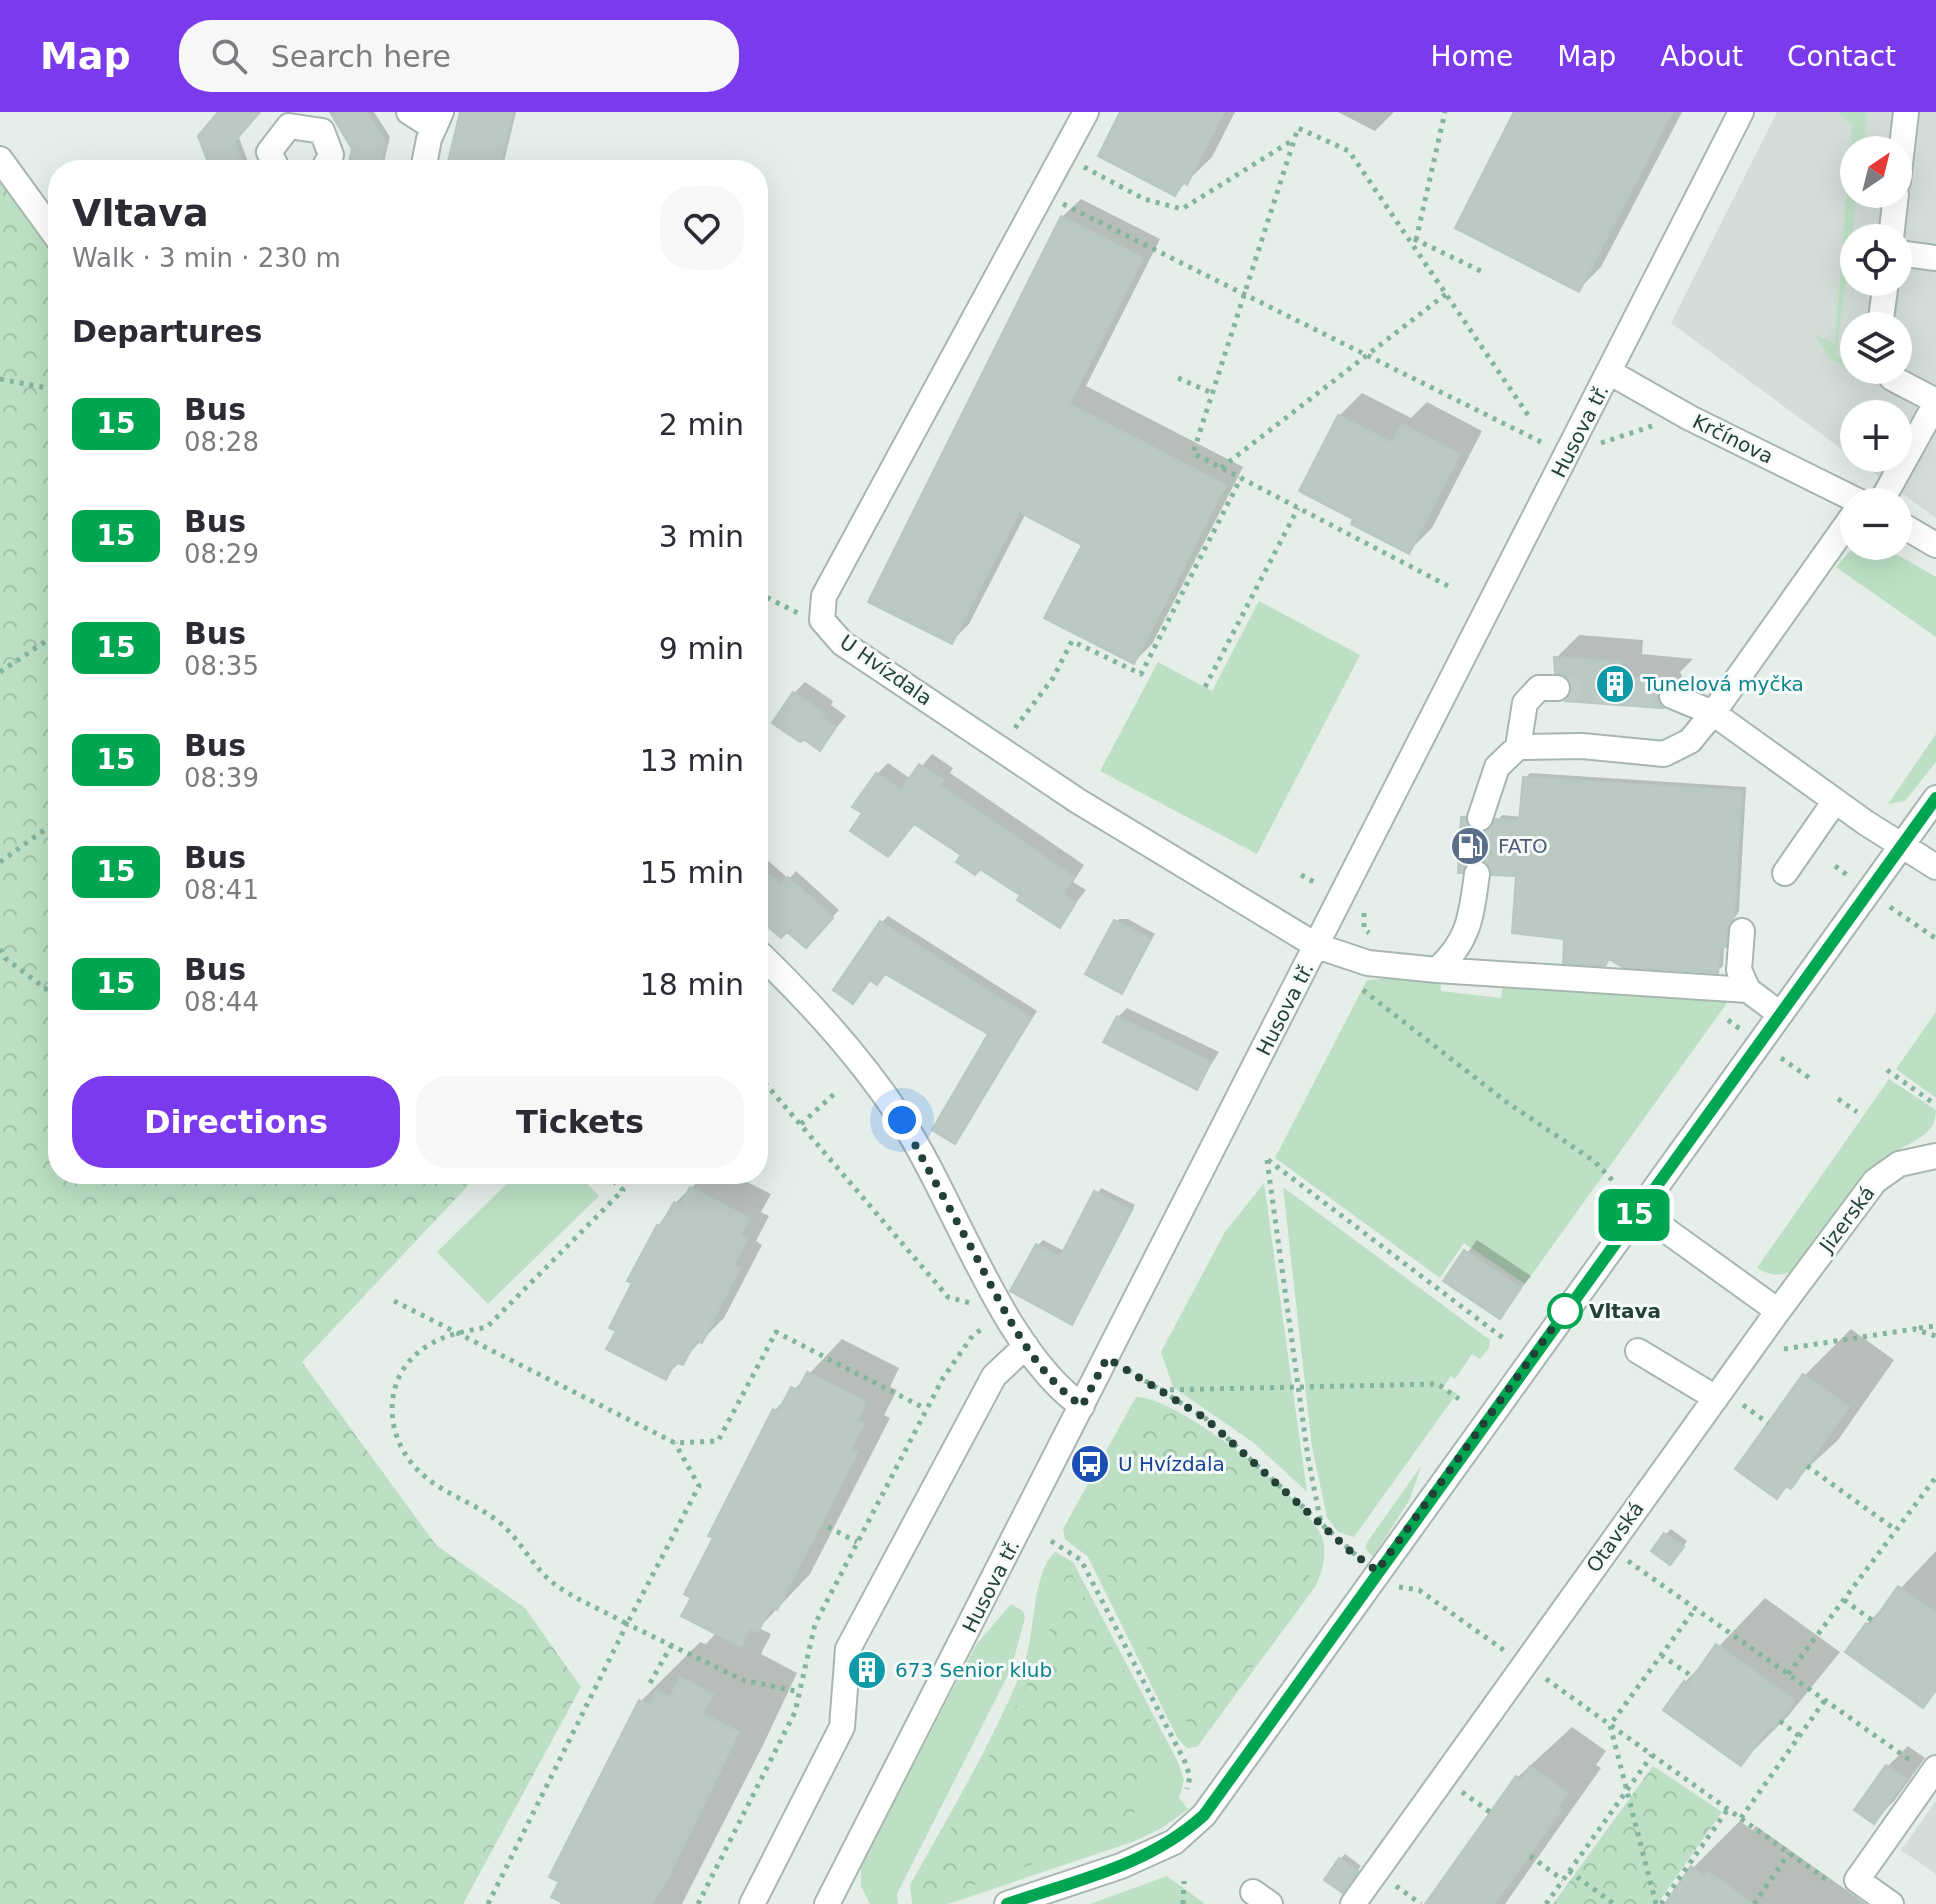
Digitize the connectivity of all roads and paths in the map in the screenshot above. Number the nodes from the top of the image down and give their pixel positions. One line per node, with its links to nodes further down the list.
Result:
1 (409, 112): 6 (street)
2 (1086, 112): 9 (street, U Hvízdala)
3 (1445, 112): 17 (path)
4 (1741, 112): 24 (street, Husova tř.)
5 (1906, 112): 7 (street)
6 (438, 120): 13 (street)
7 (1903, 136)
8 (1294, 140): 9 (path); 16 (path); 21 (path)
9 (1064, 156): 14 (street, U Hvízdala)
10 (0, 159): 15 (street)
11 (273, 160): 12 (street)
12 (328, 160)
13 (426, 160)
14 (1044, 194): 21 (path); 44 (street, U Hvízdala)
15 (48, 225)
16 (1406, 235): 17 (path); 22 (path)
17 (1416, 240): 20 (path)
18 (1912, 255): 19 (street)
19 (1936, 258)
20 (1483, 272)
21 (1245, 292): 23 (path); 29 (path)
22 (1446, 294): 23 (path); 31 (path)
23 (1368, 354): 33 (path); 34 (path)
24 (1609, 372): 33 (street, Husova tř.); 37 (street, Krčínova)
25 (1178, 378): 29 (path)
26 (0, 379): 28 (path)
27 (1903, 384): 30 (street)
28 (48, 388)
29 (1212, 393): 34 (path)
30 (1936, 402): 36 (street)
31 (1530, 418)
32 (1653, 425): 33 (path)
33 (1568, 456): 63 (street, Husova tř.)
34 (1221, 468): 35 (path)
35 (1241, 478): 38 (path); 52 (path)
36 (1889, 488)
37 (1840, 492)
38 (1298, 508): 42 (path); 47 (path)
39 (1912, 531): 41 (street)
40 (1840, 534): 50 (street)
41 (1936, 545)
42 (1448, 586)
43 (768, 599): 44 (path)
44 (822, 620): 52 (street, U Hvízdala)
45 (48, 640): 46 (path)
46 (0, 672)
47 (1205, 687)
48 (1557, 688): 51 (street)
49 (1672, 696): 50 (street)
50 (1713, 713): 51 (street); 54 (street)
51 (1518, 747): 55 (street)
52 (1003, 749): 63 (street, U Hvízdala)
53 (1936, 798): 57 (street)
54 (1835, 801): 57 (street); 60 (street)
55 (1480, 818)
56 (48, 827): 58 (path)
57 (1902, 845): 59 (street); 70 (street)
58 (0, 862)
59 (1936, 867)
60 (1785, 873)
61 (1477, 874): 66 (street)
62 (1742, 931): 69 (street)
63 (1317, 946): 66 (street, U Hvízdala); 97 (street, Husova tř.)
64 (0, 949): 68 (path)
65 (768, 963): 88 (street)
66 (1437, 970): 69 (street, U Hvízdala)
67 (1357, 983): 81 (path)
68 (48, 990)
69 (1748, 990): 70 (street)
70 (1780, 1014): 83 (street)
71 (1774, 1053): 73 (path)
72 (1887, 1070): 77 (path)
73 (1811, 1079)
74 (768, 1086): 79 (path)
75 (834, 1094): 79 (path)
76 (1838, 1099): 78 (path)
77 (1936, 1105)
78 (1857, 1112)
79 (801, 1124): 85 (path)
80 (1936, 1156): 86 (street, Jizerská)
81 (1614, 1182)
82 (617, 1184): 91 (path)
83 (1638, 1210): 86 (street); 114 (street)
84 (394, 1301): 91 (path)
85 (972, 1304)
86 (1778, 1311): 101 (street, Otavská)
87 (980, 1315): 88 (path)
88 (997, 1320): 94 (street); 103 (path)
89 (1936, 1326): 90 (path)
90 (1914, 1329): 92 (path); 95 (path)
91 (458, 1333): 105 (path); 118 (path)
92 (1936, 1336)
93 (1503, 1338): 98 (path)
94 (1026, 1346): 102 (street); 147 (street)
95 (1776, 1350)
96 (1638, 1351): 101 (street)
97 (1107, 1358): 99 (path); 102 (street, Husova tř.)
98 (1299, 1389): 99 (path); 100 (path); 108 (path)
99 (1159, 1390): 108 (path)
100 (1459, 1399)
101 (1727, 1400): 104 (path); 113 (street, Otavská)
102 (1082, 1406): 148 (street, Husova tř.)
103 (926, 1409): 105 (path); 112 (path)
104 (1768, 1423)
105 (675, 1443): 118 (path)
106 (1807, 1466): 110 (path)
107 (1936, 1477): 110 (path)
108 (1321, 1523): 114 (path)
109 (828, 1527): 112 (path)
110 (1896, 1530): 115 (path)
111 (1051, 1541): 134 (path)
112 (857, 1542): 125 (path)
113 (1608, 1547): 116 (path); 121 (street, Otavská)
114 (1377, 1571): 121 (path); 149 (street)
115 (1844, 1600): 117 (path); 122 (path)
116 (1695, 1609): 120 (path); 122 (path)
117 (1873, 1621)
118 (627, 1624): 119 (path); 145 (path)
119 (671, 1646): 124 (path); 125 (path)
120 (1661, 1655): 123 (path); 128 (path)
121 (1525, 1665): 128 (path); 151 (street, Otavská)
122 (1788, 1674): 126 (path)
123 (1693, 1677)
124 (650, 1683)
125 (800, 1692): 146 (path)
126 (1825, 1700): 129 (path); 131 (path)
127 (1780, 1721): 129 (path)
128 (1610, 1725): 130 (path); 132 (path)
129 (1799, 1736): 137 (path)
130 (1652, 1755): 132 (path); 135 (path)
131 (1934, 1772): 157 (street)
132 (1627, 1790): 140 (path); 155 (path)
133 (1462, 1792): 136 (path)
134 (1186, 1793)
135 (1728, 1809): 137 (path); 155 (path)
136 (1490, 1812)
137 (1741, 1818): 138 (path)
138 (1789, 1853): 144 (path); 156 (path)
139 (1530, 1856): 141 (path)
140 (1569, 1871): 141 (path); 154 (path)
141 (1563, 1880): 153 (path)
142 (1184, 1881): 150 (path)
143 (1395, 1885): 152 (path)
144 (1837, 1887)
145 (488, 1904)
146 (698, 1904)
147 (752, 1904)
148 (827, 1904)
149 (1007, 1904)
150 (1183, 1904)
151 (1353, 1904)
152 (1421, 1904)
153 (1546, 1904)
154 (1614, 1904)
155 (1658, 1904)
156 (1754, 1904)
157 (1891, 1904)

